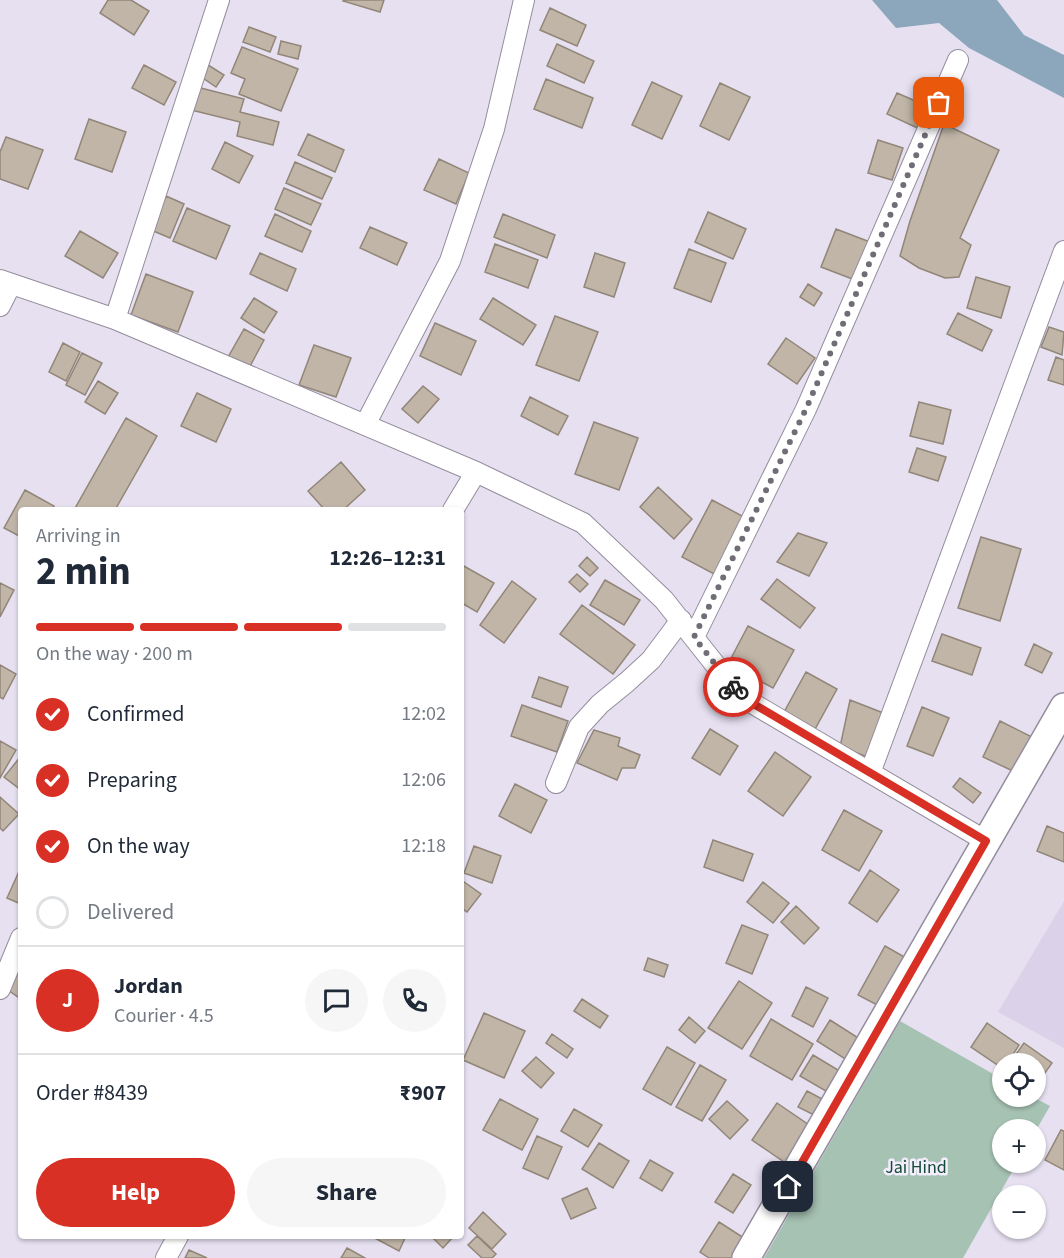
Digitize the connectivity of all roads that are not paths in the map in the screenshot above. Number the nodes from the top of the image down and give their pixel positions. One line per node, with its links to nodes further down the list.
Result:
1 (219, 0): 7 (street)
2 (525, 0): 8 (street)
3 (958, 60): 12 (street)
4 (1064, 251): 14 (street)
5 (5, 282): 6 (street); 7 (street)
6 (0, 306)
7 (115, 319): 8 (street)
8 (365, 425): 9 (street)
9 (476, 472): 10 (street); 11 (street)
10 (455, 507)
11 (681, 620): 12 (street); 15 (street)
12 (694, 637): 14 (street)
13 (1064, 707): 16 (main road)
14 (870, 772): 16 (street)
15 (556, 783)
16 (986, 841): 21 (main road)
17 (18, 945): 18 (street)
18 (0, 989)
19 (176, 1239): 20 (street)
20 (166, 1258)
21 (746, 1258)

